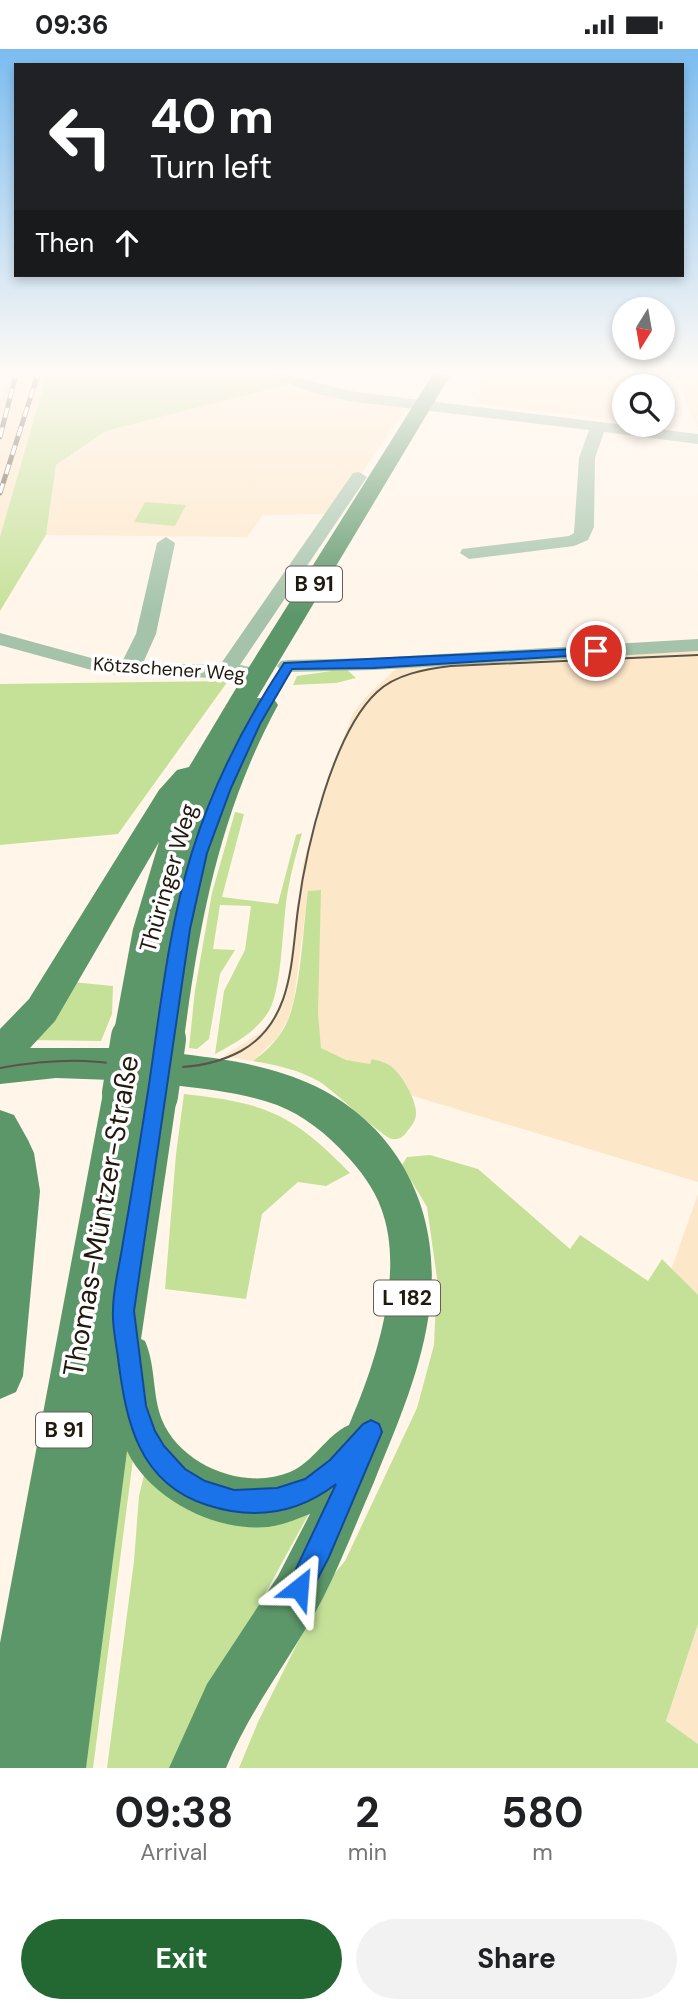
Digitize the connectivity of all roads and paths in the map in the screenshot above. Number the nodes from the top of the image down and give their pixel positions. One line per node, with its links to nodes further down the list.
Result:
1 (389, 454): 5 (main road, Thüringer Weg / B 91)
2 (402, 454): 10 (main road, Thüringer Weg / B 91)
3 (588, 454): 7 (street)
4 (359, 477): 5 (street, Thüringer Weg)
5 (350, 507): 12 (street, Thüringer Weg); 13 (main road, Thüringer Weg / B 91)
6 (166, 543): 11 (street)
7 (469, 553)
8 (0, 639): 11 (street, Kötzschener Weg)
9 (698, 645): 10 (street)
10 (288, 666): 15 (main road, Thüringer Weg / B 91)
11 (129, 670): 12 (street, Kötzschener Weg)
12 (226, 671): 13 (street, Kötzschener Weg)
13 (257, 675): 14 (main road, Thüringer Weg / B 91)
14 (206, 762): 15 (main road, Thüringer Weg / B 91); 16 (main road)
15 (149, 1038): 18 (main road, Thomas-Müntzer-Straße / B 91, bridge)
16 (0, 1051)
17 (0, 1068): 22 (main road, L 182)
18 (140, 1094): 20 (main road, Thomas-Müntzer-Straße / B 91); 23 (main road, Thomas-Müntzer-Straße / B 91)
19 (0, 1128): 21 (main road)
20 (123, 1311): 22 (main road); 24 (main road, Thomas-Müntzer-Straße / B 91)
21 (0, 1376)
22 (371, 1432): 25 (main road, L 182)
23 (5, 1768)
24 (58, 1768)
25 (197, 1768)

